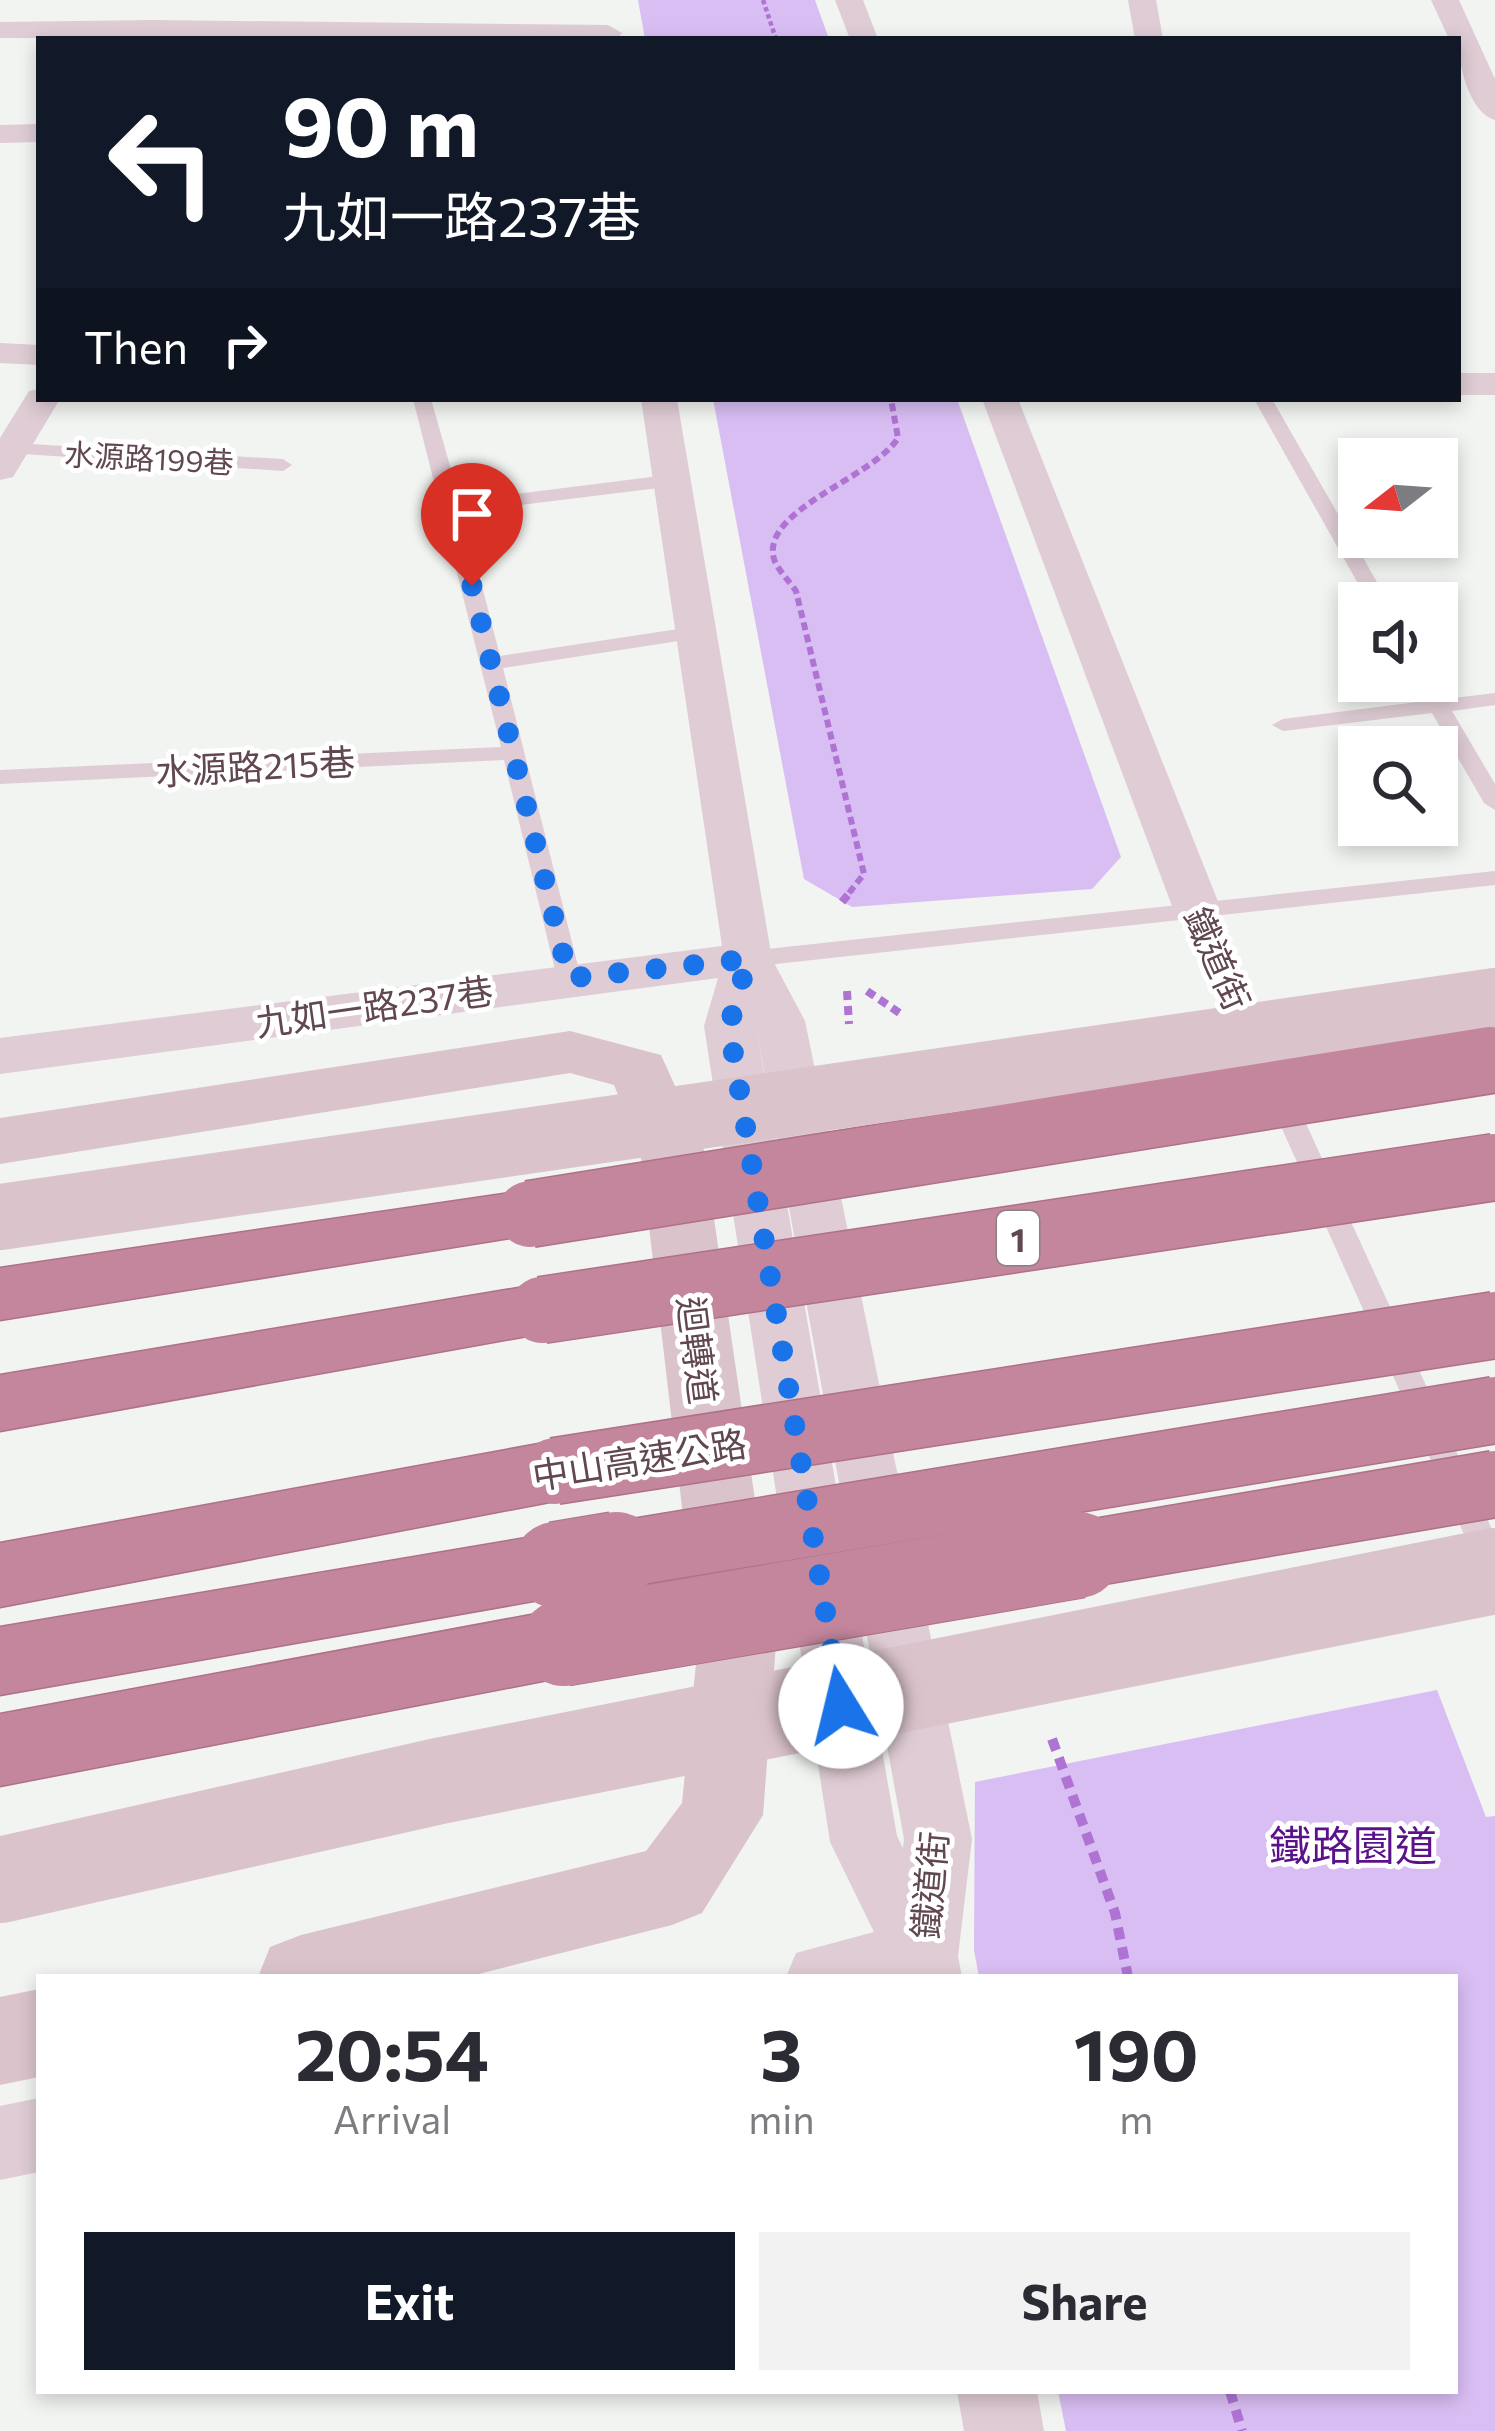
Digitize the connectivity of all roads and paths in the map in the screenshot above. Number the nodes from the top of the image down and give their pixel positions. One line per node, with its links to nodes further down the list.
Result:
1 (314, 0): 8 (street)
2 (602, 0): 10 (street)
3 (763, 0): 11 (path)
4 (849, 0): 12 (street)
5 (1142, 0): 13 (street)
6 (1445, 0): 14 (street)
7 (0, 30): 8 (street)
8 (296, 35): 9 (street)
9 (346, 36)
10 (608, 36)
11 (775, 36)
12 (863, 36)
13 (1148, 36)
14 (1474, 54): 15 (street)
15 (1495, 111)
16 (36, 133): 17 (street)
17 (0, 134)
18 (0, 353): 19 (street)
19 (36, 356)
20 (1461, 384): 21 (street)
21 (1495, 384)
22 (40, 402): 28 (street)
23 (423, 402): 31 (lane)
24 (660, 402): 30 (street, 鐵道街)
25 (892, 402): 43 (path)
26 (1001, 402): 44 (street, 鐵道街)
27 (1265, 402): 32 (lane)
28 (7, 459): 29 (lane, 水源路199巷)
29 (283, 465)
30 (675, 480): 31 (lane); 33 (street, 鐵道街)
31 (455, 507): 34 (lane)
32 (1367, 582)
33 (698, 632): 34 (lane); 45 (street, 鐵道街)
34 (489, 664): 39 (lane)
35 (1495, 699): 37 (lane)
36 (1435, 702): 37 (lane)
37 (1438, 707): 38 (lane); 41 (lane)
38 (1283, 725)
39 (509, 753): 40 (lane, 水源路215巷); 47 (lane)
40 (0, 777)
41 (1495, 802)
42 (1495, 878): 44 (lane)
43 (833, 914)
44 (1199, 914): 45 (lane); 59 (lane, 鐵道街)
45 (748, 959): 47 (street, 九如一路237巷); 64 (street, 鐵道街)
46 (846, 977): 49 (path)
47 (569, 978): 50 (street, 九如一路237巷)
48 (1493, 1040): 53 (street, bridge); 54 (highway, bridge)
49 (851, 1046)
50 (0, 1056)
51 (0, 1141): 65 (street, 迴轉道)
52 (1495, 1167): 56 (highway, 1, bridge)
53 (0, 1216)
54 (0, 1294)
55 (1495, 1325): 60 (highway, 中山高速公路, bridge)
56 (0, 1403)
57 (1495, 1410): 61 (highway, bridge)
58 (1495, 1484): 62 (highway, bridge)
59 (1495, 1571): 63 (street, bridge)
60 (0, 1575)
61 (0, 1661)
62 (0, 1750)
63 (0, 1880)
64 (925, 1967): 66 (street)
65 (313, 1974)
66 (852, 1974)
67 (36, 2034): 68 (street)
68 (0, 2041)
69 (36, 2136): 70 (street)
70 (0, 2143)
71 (998, 2394): 73 (street)
72 (1231, 2394): 74 (path)
73 (1004, 2431)
74 (1242, 2431)

